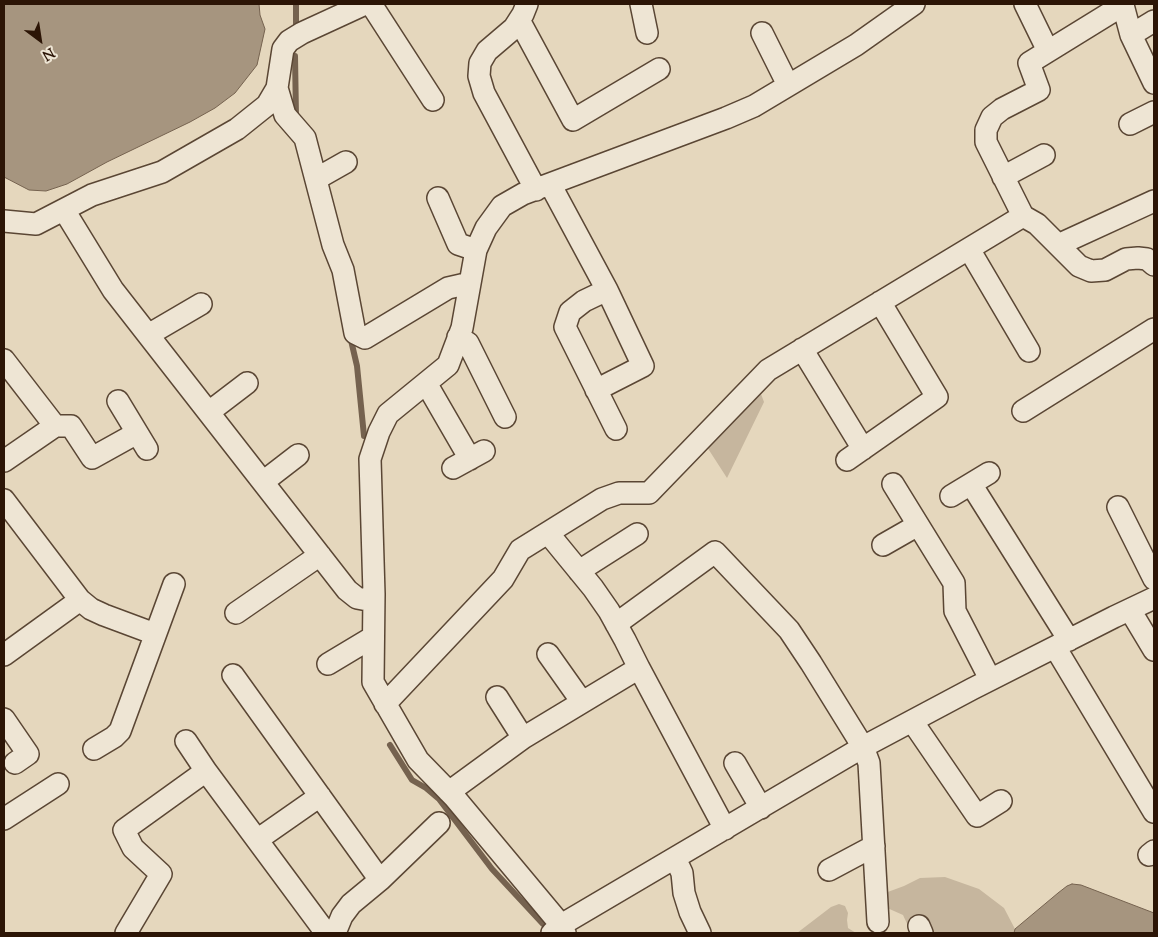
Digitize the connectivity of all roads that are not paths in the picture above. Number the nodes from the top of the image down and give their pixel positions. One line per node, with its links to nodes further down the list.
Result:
1 (365, 4): 16 (street)
2 (371, 4): 17 (street)
3 (641, 4): 9 (street)
4 (1025, 4): 12 (street)
5 (1123, 4): 11 (street); 12 (street)
6 (903, 7): 15 (street)
7 (523, 12): 13 (street); 24 (street)
8 (1154, 21): 11 (street)
9 (648, 33)
10 (762, 33): 15 (street)
11 (1131, 34): 14 (street)
12 (1048, 51): 22 (street)
13 (659, 69)
14 (1154, 83)
15 (788, 85): 24 (street)
16 (277, 88): 23 (street); 27 (street)
17 (433, 100)
18 (1154, 112): 19 (street)
19 (1130, 124)
20 (1044, 154): 22 (street)
21 (346, 162): 23 (street)
22 (1003, 177): 28 (street)
23 (316, 179): 34 (street)
24 (543, 187): 32 (street); 35 (street)
25 (438, 198): 32 (street)
26 (1154, 200): 30 (street)
27 (64, 210): 29 (street); 39 (street)
28 (1022, 216): 30 (street); 31 (street)
29 (4, 221)
30 (1058, 245): 33 (street)
31 (969, 249): 36 (street); 42 (street)
32 (476, 250): 34 (street)
33 (1154, 265)
34 (470, 283): 40 (street)
35 (607, 290): 46 (street); 46 (street)
36 (880, 302): 41 (street); 41 (street)
37 (201, 304): 39 (street)
38 (1154, 329): 48 (street)
39 (148, 335): 49 (street)
40 (458, 337): 45 (street); 50 (street)
41 (802, 349): 64 (street)
42 (1029, 351)
43 (4, 360): 51 (street)
44 (248, 383): 49 (street)
45 (426, 383): 54 (street); 73 (street)
46 (596, 390): 52 (street)
47 (118, 401): 51 (street)
48 (1023, 411)
49 (209, 412): 57 (street)
50 (505, 417)
51 (55, 426): 55 (street)
52 (616, 429)
53 (298, 455): 57 (street)
54 (469, 459)
55 (4, 461)
56 (989, 473): 59 (street)
57 (263, 482): 67 (street)
58 (893, 484): 63 (street)
59 (971, 484): 60 (street); 79 (street)
60 (951, 496)
61 (4, 500): 72 (street)
62 (1118, 507): 69 (street)
63 (918, 525): 66 (street); 86 (street)
64 (548, 533): 68 (street); 89 (street)
65 (637, 534): 68 (street)
66 (883, 546)
67 (320, 554): 73 (street); 75 (street)
68 (579, 571): 76 (street)
69 (1154, 579)
70 (174, 584): 77 (street)
71 (1154, 598): 74 (street)
72 (80, 600): 77 (street); 80 (street)
73 (373, 601): 78 (street)
74 (1130, 610): 79 (street); 81 (street)
75 (236, 613)
76 (616, 624): 84 (street); 94 (street)
77 (155, 634): 95 (street)
78 (373, 637): 83 (street); 89 (street)
79 (1062, 643): 86 (street); 104 (street)
80 (6, 650)
81 (1154, 650)
82 (548, 654): 88 (street)
83 (328, 664)
84 (639, 668): 88 (street); 107 (street)
85 (233, 674): 101 (street)
86 (990, 679): 91 (street)
87 (498, 697): 92 (street)
88 (582, 702): 92 (street)
89 (385, 704): 100 (street)
90 (4, 720): 96 (street)
91 (912, 720): 94 (street); 102 (street)
92 (523, 738): 100 (street)
93 (186, 741): 98 (street)
94 (864, 747): 103 (street); 109 (street)
95 (94, 749)
96 (15, 762)
97 (734, 763): 103 (street)
98 (206, 771): 108 (street); 115 (street)
99 (58, 784): 105 (street)
100 (449, 792): 114 (street)
101 (320, 796): 108 (street); 112 (street)
102 (1001, 801)
103 (761, 808): 107 (street)
104 (1154, 812)
105 (4, 819)
106 (439, 823): 112 (street)
107 (725, 829): 110 (street)
108 (257, 840): 116 (street)
109 (874, 846): 111 (street); 113 (street)
110 (675, 858): 114 (street); 118 (street)
111 (829, 870)
112 (380, 880): 117 (street)
113 (878, 922)
114 (559, 930)
115 (126, 933)
116 (326, 933)
117 (334, 933)
118 (700, 933)

